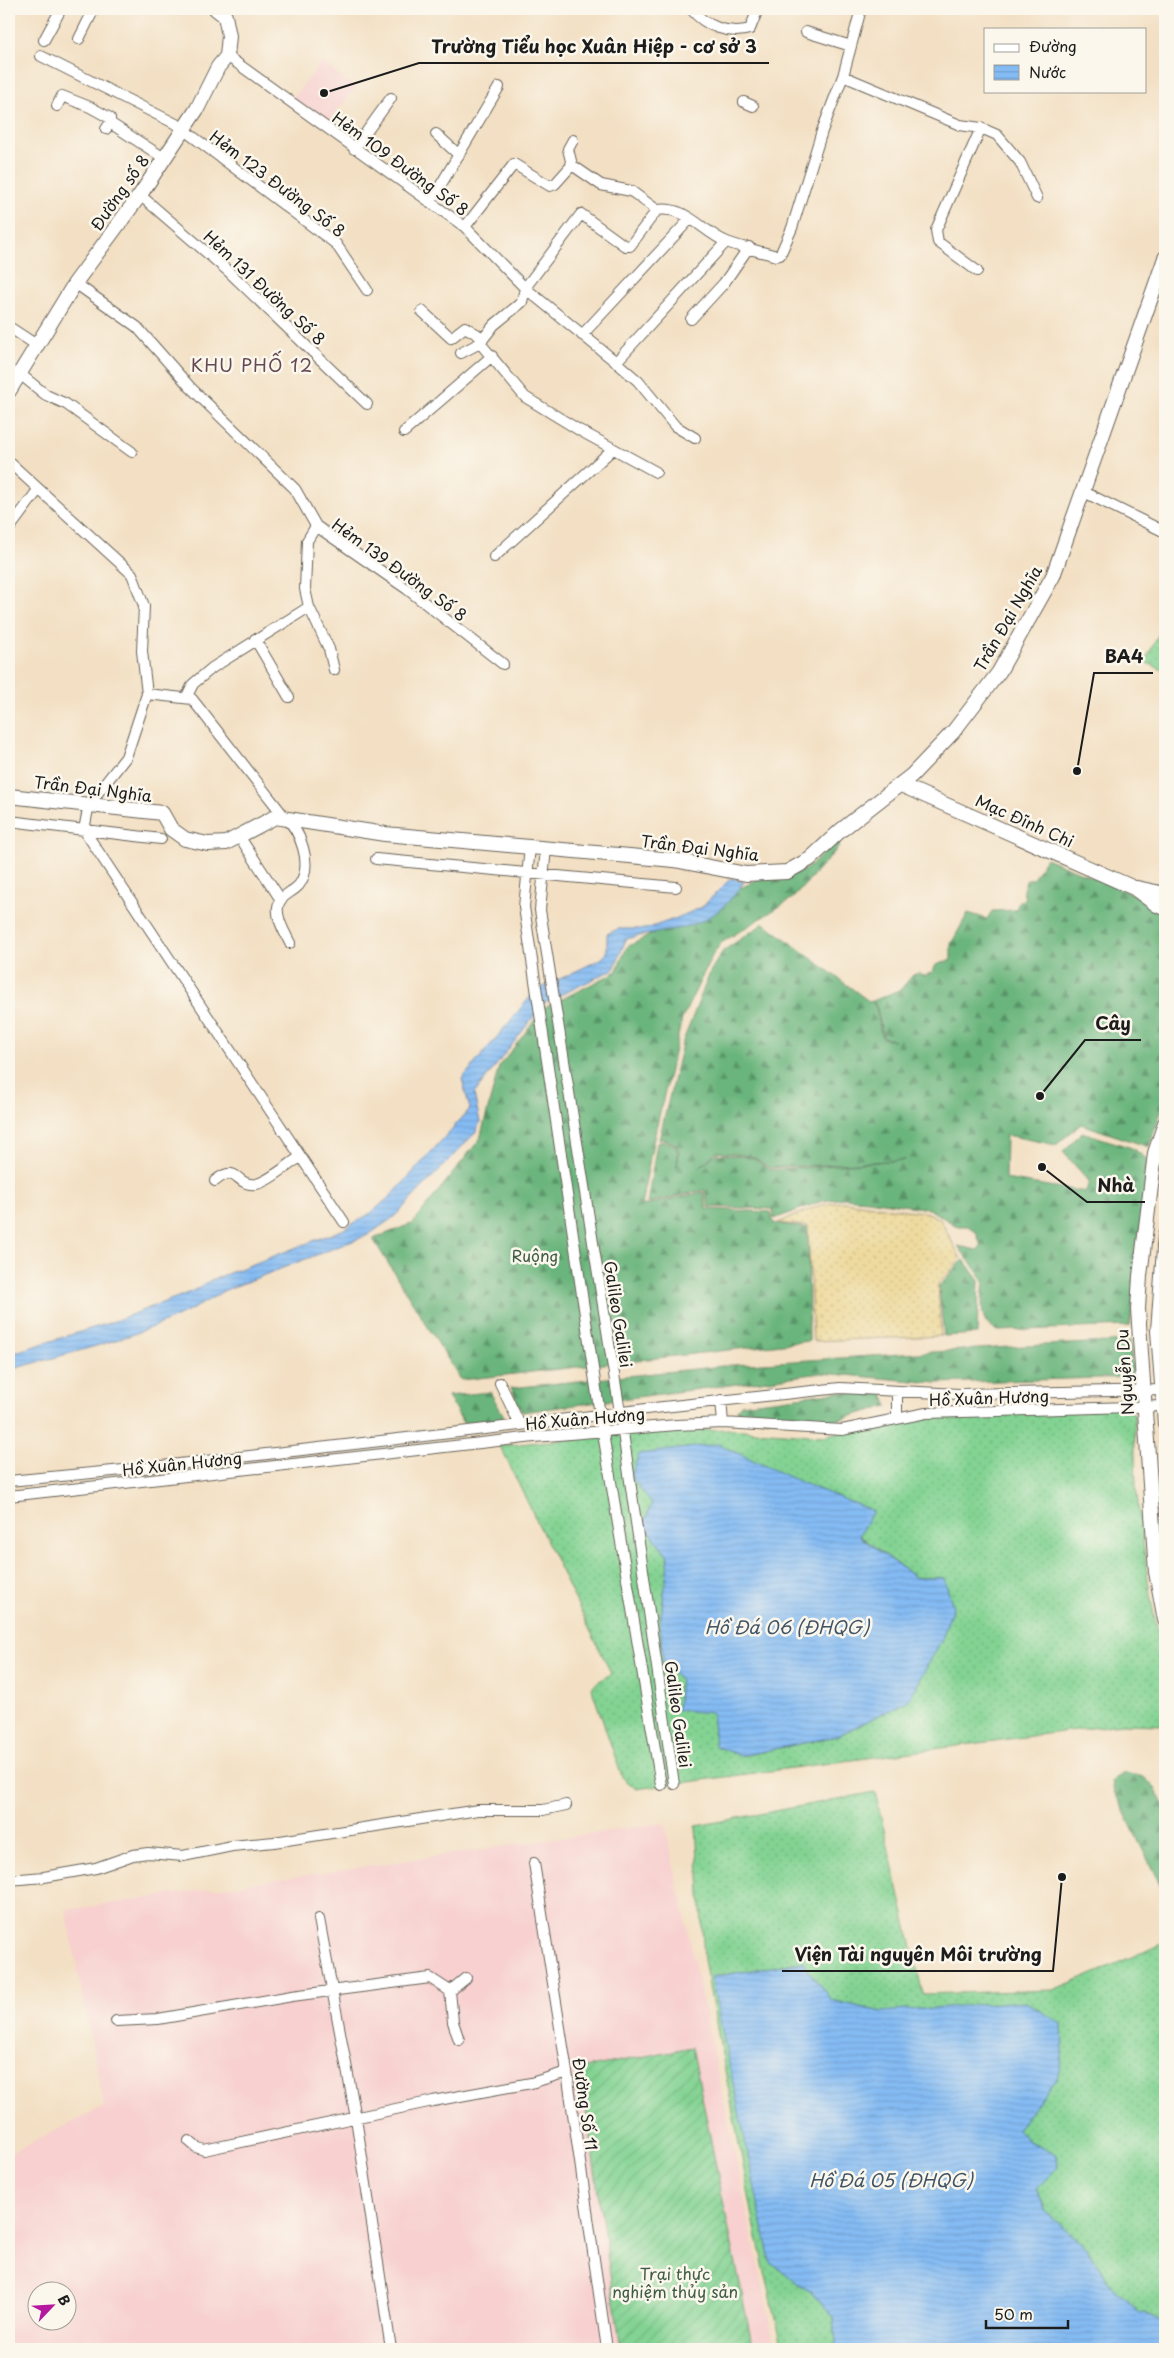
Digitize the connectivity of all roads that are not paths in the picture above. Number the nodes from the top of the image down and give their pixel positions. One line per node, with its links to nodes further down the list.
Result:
1 (61, 9): 9 (street)
2 (94, 9): 8 (street)
3 (691, 9): 4 (street)
4 (758, 9)
5 (861, 9): 10 (street)
6 (224, 11): 12 (street, Đường số 8)
7 (806, 32): 10 (street)
8 (79, 39)
9 (44, 40)
10 (851, 46): 13 (street)
11 (41, 56): 18 (street, Hẻm 123 Đường Số 8)
12 (227, 56): 18 (street, Đường số 8); 21 (street, Hẻm 109 Đường Số 8)
13 (843, 76): 17 (street); 32 (street)
14 (499, 87): 22 (street)
15 (391, 98): 21 (street)
16 (57, 106): 23 (street)
17 (981, 128): 26 (street); 34 (street)
18 (184, 129): 23 (street, Đường số 8); 37 (street, Hẻm 123 Đường Số 8)
19 (436, 134): 22 (street)
20 (573, 140): 24 (street)
21 (354, 149): 27 (street, Hẻm 109 Đường Số 8)
22 (459, 155): 27 (street)
23 (164, 158): 25 (street, Đường số 8)
24 (572, 165): 28 (street); 30 (street)
25 (140, 196): 35 (street, Đường số 8); 49 (street, Hẻm 131 Đường Số 8)
26 (1037, 198)
27 (430, 204): 30 (street, Hẻm 109 Đường Số 8)
28 (657, 210): 29 (street); 36 (street)
29 (690, 218): 31 (street); 41 (street)
30 (465, 227): 36 (street, Hẻm 109 Đường Số 8)
31 (726, 242): 32 (street); 46 (street)
32 (749, 247): 39 (street)
33 (1165, 258): 57 (street, Trần Đại Nghĩa)
34 (977, 271)
35 (75, 283): 43 (street, Đường số 8); 58 (street, Hẻm 139 Đường Số 8)
36 (525, 288): 41 (street, Hẻm 109 Đường Số 8); 42 (street)
37 (367, 290)
38 (422, 311): 42 (street)
39 (690, 319)
40 (9, 327): 43 (street)
41 (582, 336): 46 (street, Hẻm 109 Đường Số 8)
42 (482, 341): 44 (street); 45 (street)
43 (38, 346): 47 (street, Đường số 8)
44 (461, 354)
45 (492, 356): 50 (street); 52 (street)
46 (616, 362): 51 (street, Hẻm 109 Đường Số 8)
47 (20, 374): 48 (street, Đường số 8); 53 (street)
48 (9, 391)
49 (367, 404)
50 (404, 432)
51 (695, 438)
52 (613, 449): 55 (street); 61 (street)
53 (132, 452)
54 (9, 462): 56 (street)
55 (656, 472)
56 (38, 490): 59 (street); 66 (street)
57 (1082, 491): 60 (street); 69 (street, Trần Đại Nghĩa)
58 (316, 526): 62 (street); 64 (street, Hẻm 139 Đường Số 8)
59 (9, 529)
60 (1165, 532)
61 (494, 557)
62 (309, 606): 63 (street); 65 (street)
63 (255, 639): 67 (street); 68 (street)
64 (503, 664)
65 (334, 670)
66 (147, 694): 68 (street); 71 (street)
67 (289, 697)
68 (186, 698): 72 (street)
69 (901, 785): 78 (street, Trần Đại Nghĩa); 83 (street, Mạc Đĩnh Chi)
70 (9, 796): 71 (street, Trần Đại Nghĩa)
71 (89, 804): 74 (street); 75 (street, Trần Đại Nghĩa)
72 (288, 820): 75 (street, Trần Đại Nghĩa); 77 (street, Trần Đại Nghĩa); 85 (street)
73 (9, 821): 74 (street)
74 (84, 830): 76 (street); 91 (street)
75 (239, 836): 85 (street)
76 (161, 838)
77 (530, 847): 78 (street, Trần Đại Nghĩa); 80 (street, Galileo Galilei)
78 (546, 848): 81 (street, Galileo Galilei)
79 (376, 858): 80 (street)
80 (528, 873): 81 (street); 88 (street, Galileo Galilei)
81 (543, 874): 82 (street); 87 (street, Galileo Galilei)
82 (676, 887)
83 (1134, 888): 84 (street, Mạc Đĩnh Chi); 86 (street, Mạc Đĩnh Chi)
84 (1165, 894)
85 (281, 900): 89 (street)
86 (1165, 908)
87 (542, 922): 88 (street); 104 (street, Galileo Galilei)
88 (526, 923): 105 (street, Galileo Galilei)
89 (290, 943)
90 (1165, 1123): 96 (street, Nguyễn Du)
91 (300, 1157): 92 (street); 93 (street)
92 (214, 1181)
93 (344, 1222)
94 (1165, 1235): 95 (street)
95 (1158, 1331): 96 (street); 99 (street)
96 (1138, 1333): 98 (street, Nguyễn Du)
97 (500, 1383): 109 (street)
98 (1143, 1390): 99 (street, Hồ Xuân Hương); 100 (street, Hồ Xuân Hương); 103 (street, Nguyễn Du)
99 (1165, 1390): 102 (street)
100 (897, 1392): 101 (street, Hồ Xuân Hương); 106 (street)
101 (722, 1400): 104 (street, Hồ Xuân Hương); 107 (street)
102 (1164, 1406): 103 (street, Hồ Xuân Hương); 108 (street)
103 (1144, 1407): 106 (street, Hồ Xuân Hương); 116 (street, Nguyễn Du)
104 (620, 1412): 105 (street, Hồ Xuân Hương); 110 (street, Galileo Galilei)
105 (600, 1415): 109 (street, Hồ Xuân Hương); 111 (street, Galileo Galilei)
106 (897, 1418): 107 (street, Hồ Xuân Hương)
107 (723, 1423): 110 (street, Hồ Xuân Hương)
108 (1165, 1424)
109 (520, 1425): 112 (street, Hồ Xuân Hương)
110 (622, 1430): 111 (street, Hồ Xuân Hương); 117 (street, Galileo Galilei)
111 (603, 1431): 114 (street, Hồ Xuân Hương); 118 (street, Galileo Galilei)
112 (144, 1468): 113 (street, Hồ Xuân Hương); 114 (street)
113 (9, 1482)
114 (146, 1482): 115 (street, Hồ Xuân Hương)
115 (9, 1496)
116 (1165, 1620)
117 (674, 1784)
118 (660, 1785)
119 (566, 1805): 121 (street)
120 (534, 1863): 128 (street, Đường Số 11)
121 (9, 1880)
122 (319, 1919): 124 (street)
123 (466, 1978): 125 (street)
124 (331, 1990): 125 (street); 126 (street); 129 (street)
125 (450, 1991): 127 (street)
126 (116, 2021)
127 (459, 2040)
128 (567, 2072): 129 (street); 132 (street, Đường Số 11)
129 (356, 2118): 130 (street); 131 (street)
130 (189, 2141)
131 (391, 2349)
132 (607, 2349)

